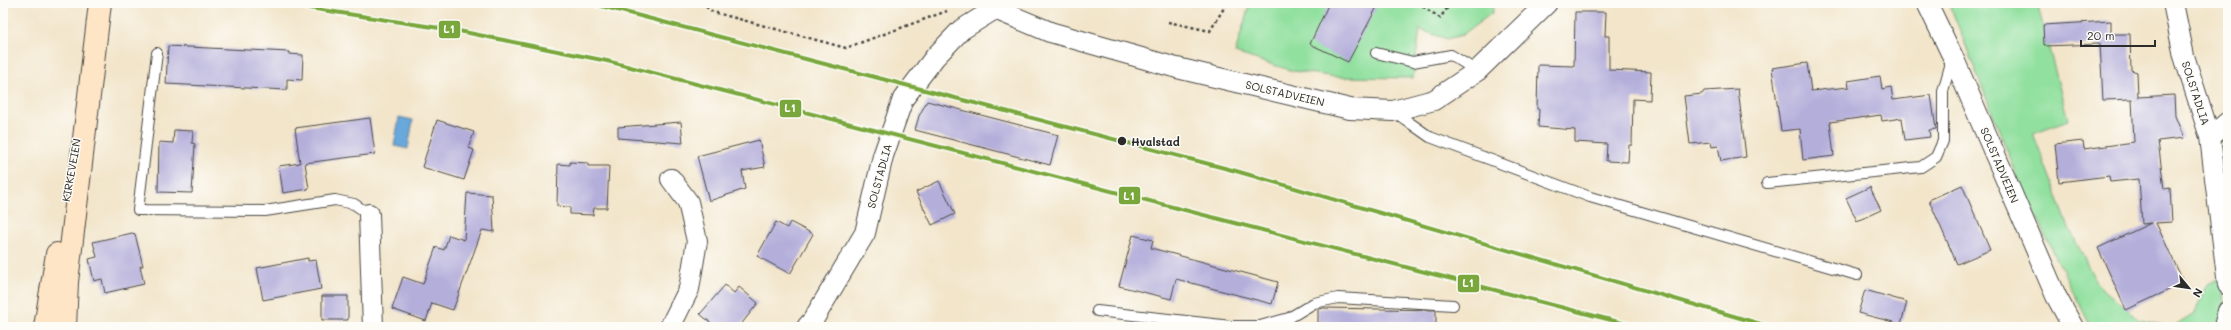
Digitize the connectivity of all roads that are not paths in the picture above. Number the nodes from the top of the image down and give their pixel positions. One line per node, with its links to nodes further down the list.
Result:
1 (1547, 3): 9 (street, SOLSTADVEIEN)
2 (1927, 3): 8 (street, SOLSTADVEIEN)
3 (2173, 3): 12 (street, SOLSTADLIA)
4 (996, 6): 10 (street, SOLSTADVEIEN); 25 (street, SOLSTADLIA)
5 (99, 8): 21 (main road, KIRKEVEIEN); 22 (main road, KIRKEVEIEN)
6 (1376, 52): 9 (lane)
7 (157, 53): 15 (lane)
8 (1953, 57): 14 (lane); 26 (street, SOLSTADVEIEN)
9 (1478, 71): 10 (street, SOLSTADVEIEN)
10 (1392, 111): 16 (lane)
11 (2228, 122): 12 (street)
12 (2210, 137): 17 (street)
13 (671, 179): 24 (street)
14 (1767, 183)
15 (369, 214): 23 (street)
16 (1857, 275)
17 (2228, 285)
18 (1453, 305): 19 (lane)
19 (1097, 311)
20 (2228, 311): 27 (street)
21 (44, 327)
22 (65, 327)
23 (373, 327)
24 (670, 327)
25 (806, 327)
26 (2073, 327)
27 (2224, 327)

